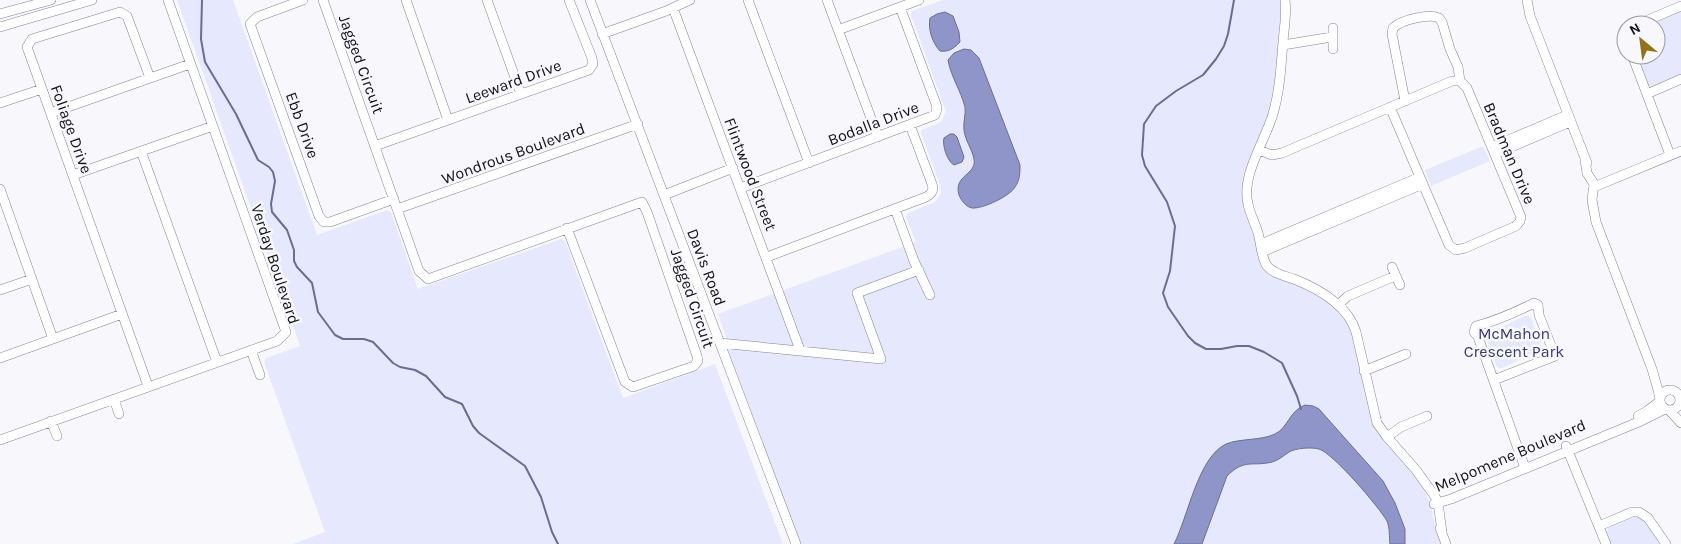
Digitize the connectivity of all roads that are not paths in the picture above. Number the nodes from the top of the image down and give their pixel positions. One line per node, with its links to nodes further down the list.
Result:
1 (51, 0): 20 (street)
2 (92, 0): 23 (street)
3 (303, 0): 60 (street, Ebb Drive)
4 (324, 0): 46 (street, Jagged Circuit)
5 (406, 0): 41 (street)
6 (488, 0): 34 (street)
7 (569, 0): 34 (street, Leeward Drive)
8 (590, 0): 25 (street, Davis Road)
9 (690, 0): 19 (street)
10 (748, 0): 52 (street)
11 (827, 0): 24 (street)
12 (919, 0): 18 (street)
13 (1284, 0): 26 (street)
14 (1521, 0): 22 (street)
15 (1527, 0): 22 (street)
16 (168, 1): 28 (street, Verday Boulevard)
17 (1681, 6): 21 (street)
18 (900, 7): 24 (street); 43 (street, Bodalla Drive)
19 (673, 8): 25 (street); 53 (street, Flintwood Street)
20 (0, 14)
21 (1660, 15)
22 (1530, 16): 40 (street)
23 (0, 27)
24 (838, 30): 45 (street)
25 (602, 34): 42 (street, Davis Road)
26 (1283, 45): 27 (street); 47 (street)
27 (1333, 49)
28 (190, 64): 30 (street); 44 (street, Verday Boulevard)
29 (1636, 65): 35 (street)
30 (150, 78): 33 (street, Foliage Drive); 39 (street)
31 (1681, 79): 35 (street)
32 (1460, 81): 36 (street); 36 (street, Bradman Drive); 48 (street, Bradman Drive)
33 (42, 90): 37 (street); 39 (street, Foliage Drive)
34 (521, 94): 41 (street, Leeward Drive)
35 (1646, 94): 51 (street)
36 (1406, 101): 38 (street)
37 (0, 103)
38 (1390, 107): 47 (street); 55 (street, Bradman Drive)
39 (51, 113): 54 (street, Foliage Drive)
40 (1569, 118): 48 (street); 56 (street)
41 (448, 120): 46 (street, Leeward Drive)
42 (638, 124): 59 (street, Davis Road); 62 (street, Wondrous Boulevard)
43 (910, 125): 45 (street, Bodalla Drive); 61 (street)
44 (213, 126): 50 (street); 77 (street, Verday Boulevard)
45 (878, 137): 52 (street, Bodalla Drive)
46 (375, 146): 60 (street, Jagged Circuit)
47 (1260, 150): 64 (street)
48 (1493, 150): 55 (street, Bradman Drive)
49 (1681, 151): 51 (street)
50 (141, 152): 54 (street); 81 (street)
51 (1670, 155): 56 (street)
52 (809, 163): 57 (street, Bodalla Drive)
53 (733, 168): 57 (street, Flintwood Street); 59 (street)
54 (73, 175): 74 (street, Foliage Drive)
55 (1422, 181): 64 (street)
56 (1596, 186): 82 (street)
57 (741, 188): 65 (street, Flintwood Street)
58 (0, 189): 69 (street)
59 (664, 194): 76 (street, Davis Road)
60 (394, 199): 62 (street, Jagged Circuit)
61 (895, 209): 65 (street); 67 (street)
62 (397, 210): 63 (street, Jagged Circuit)
63 (568, 228): 63 (street, Jagged Circuit)
64 (1262, 248): 73 (street)
65 (767, 257): 78 (street, Flintwood Street)
66 (1392, 267): 68 (street)
67 (919, 270): 72 (street); 78 (street)
68 (1395, 276): 70 (street); 73 (street)
69 (32, 279): 71 (street); 75 (street)
70 (1400, 285)
71 (0, 290)
72 (930, 295)
73 (1338, 305): 83 (street)
74 (122, 314): 75 (street); 86 (street, Foliage Drive)
75 (53, 339): 80 (street)
76 (720, 343): 78 (street); 103 (street, Davis Road)
77 (251, 350): 81 (street, Verday Boulevard); 84 (street)
78 (800, 350)
79 (1406, 354): 83 (street)
80 (0, 358)
81 (218, 362): 86 (street, Verday Boulevard)
82 (1652, 369): 87 (street); 89 (street)
83 (1364, 371): 97 (street)
84 (260, 375)
85 (1494, 380): 85 (street); 100 (street)
86 (148, 386): 88 (street, Verday Boulevard)
87 (1676, 390): 89 (street, Melpomene Boulevard); 90 (street)
88 (114, 399): 91 (street); 94 (street, Verday Boulevard)
89 (1660, 400): 90 (street); 99 (street, Melpomene Boulevard)
90 (1674, 405): 93 (street); 95 (street); 99 (street, Melpomene Boulevard)
91 (119, 414)
92 (1427, 416): 97 (street)
93 (1681, 416)
94 (52, 421): 96 (street); 98 (street, Verday Boulevard)
95 (1681, 423)
96 (57, 436)
97 (1387, 437): 101 (street)
98 (0, 440)
99 (1567, 449): 100 (street, Melpomene Boulevard); 102 (street)
100 (1524, 466): 101 (street, Melpomene Boulevard)
101 (1436, 503): 104 (street)
102 (1599, 526): 105 (street); 106 (street)
103 (796, 544)
104 (1446, 544)
105 (1606, 544)
106 (1666, 544)

